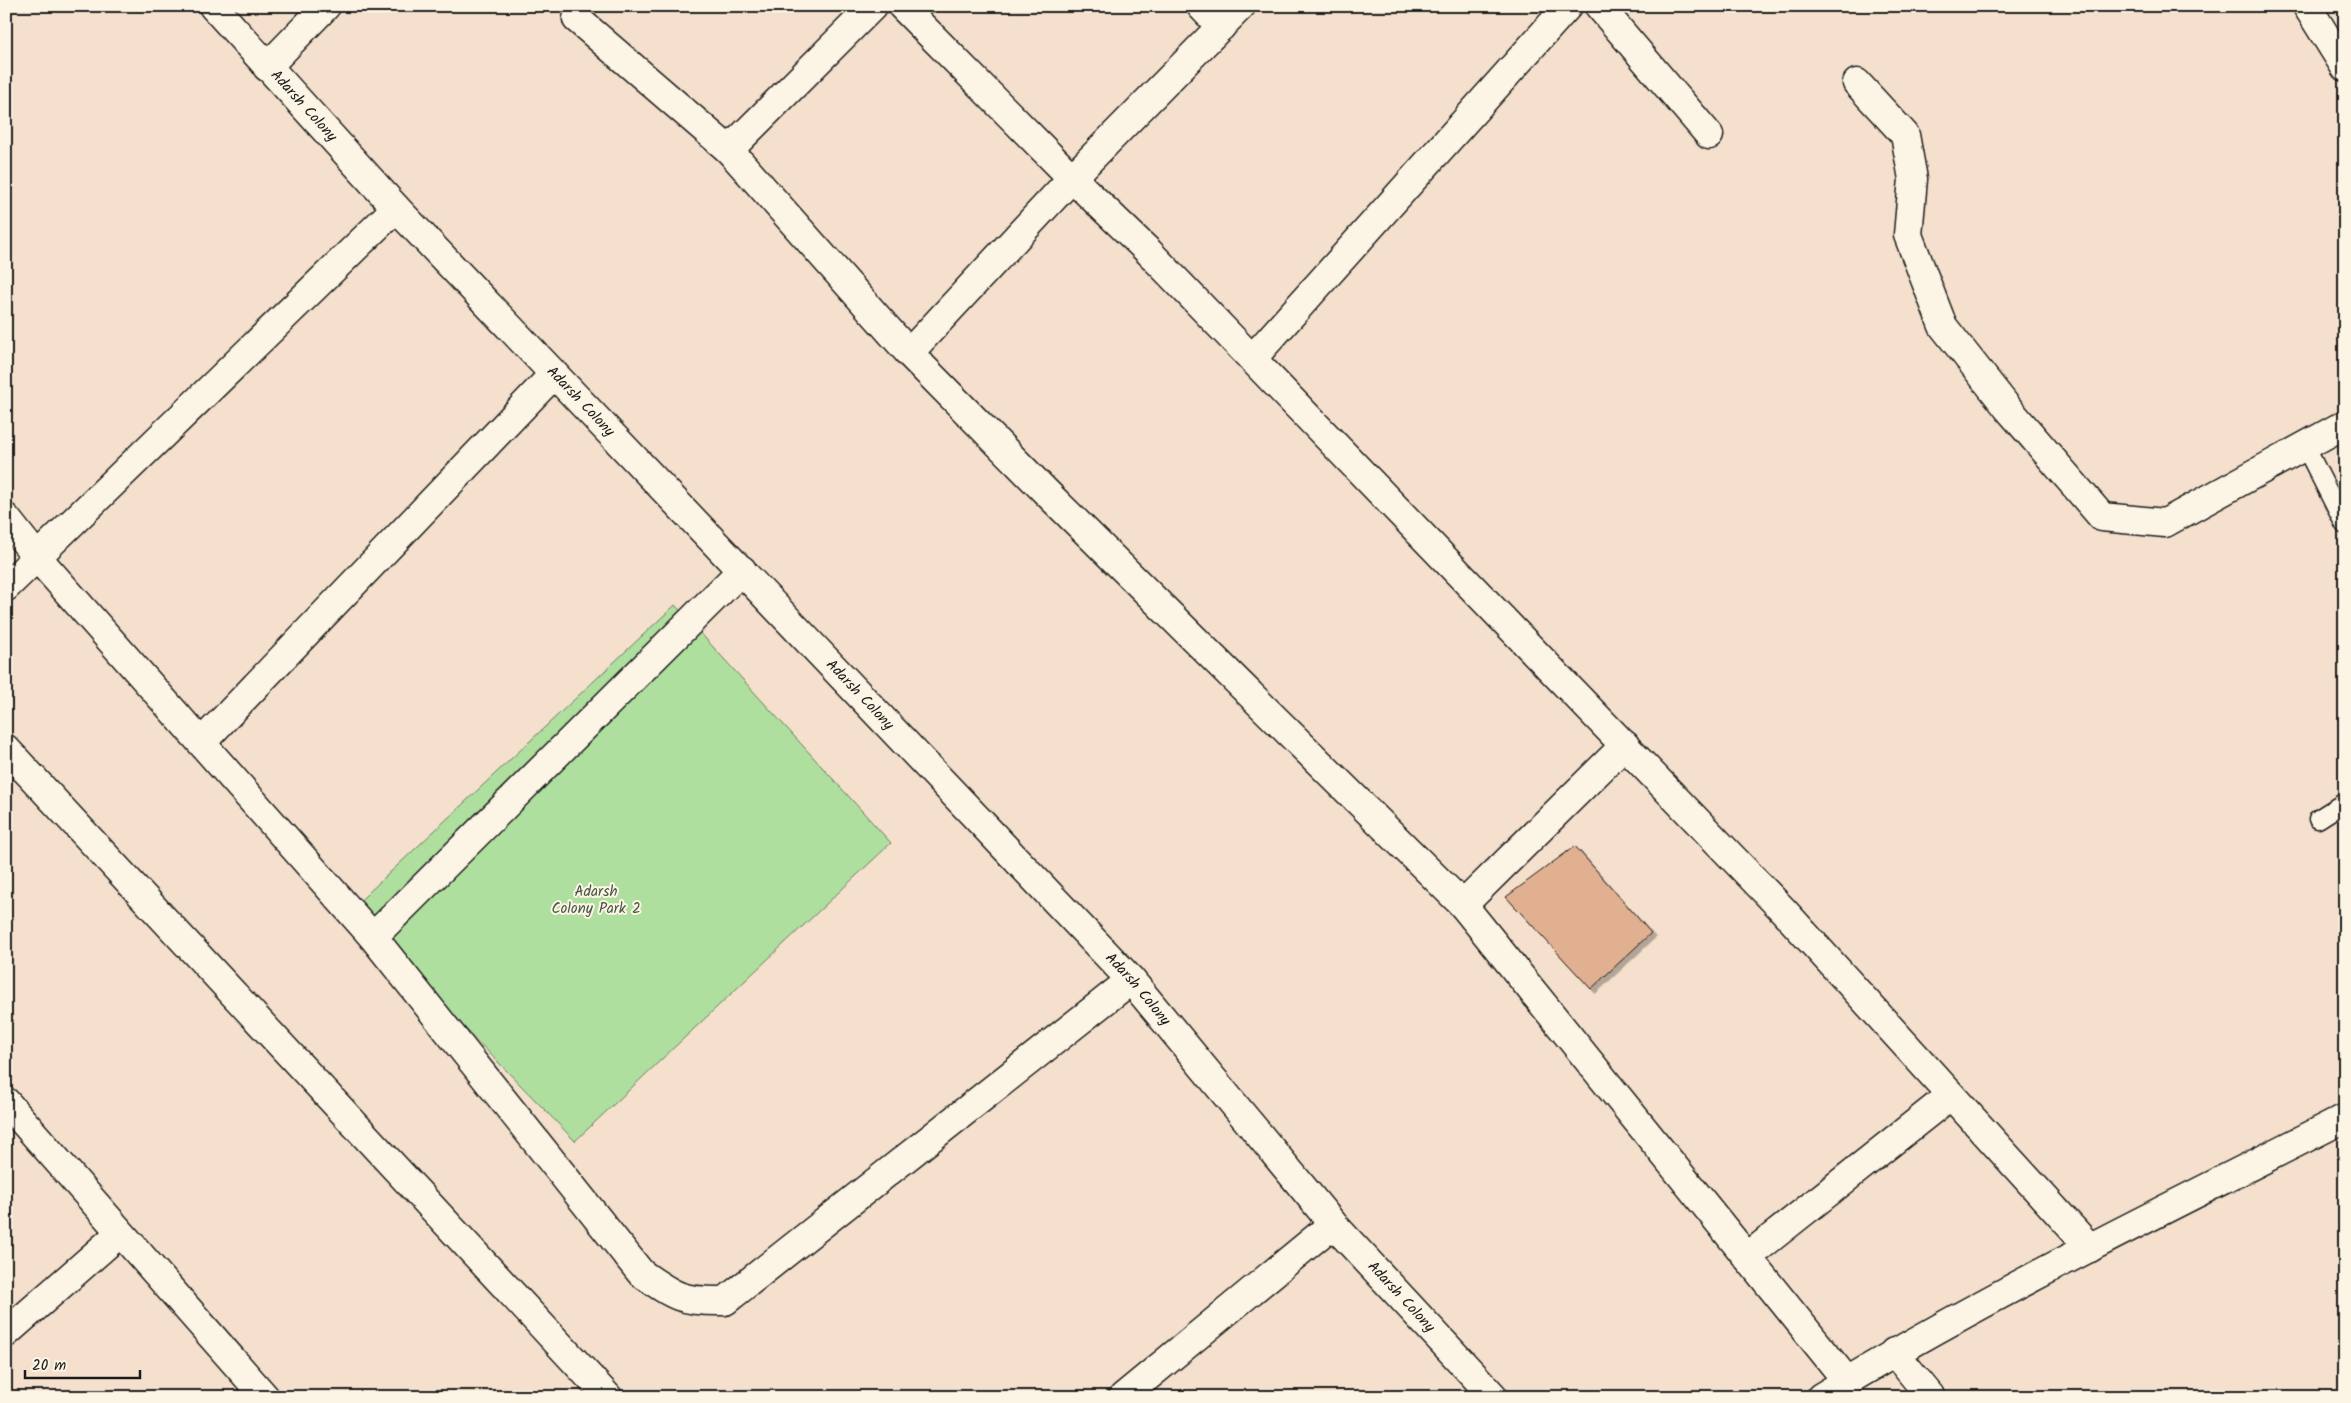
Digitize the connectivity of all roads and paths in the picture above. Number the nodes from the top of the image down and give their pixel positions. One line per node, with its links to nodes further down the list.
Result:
1 (213, 6): 12 (street, Adarsh Colony)
2 (326, 6): 12 (street)
3 (874, 6): 16 (street)
4 (902, 6): 17 (street)
5 (1201, 6): 11 (street)
6 (1241, 6): 11 (street)
7 (1568, 6): 20 (street)
8 (1599, 6): 15 (street)
9 (2307, 6): 13 (street)
10 (577, 19): 16 (street)
11 (1221, 27): 17 (street)
12 (267, 67): 18 (street, Adarsh Colony)
13 (2345, 67)
14 (1857, 82): 23 (street)
15 (1708, 135)
16 (729, 150): 19 (street)
17 (1072, 178): 19 (street); 20 (street)
18 (396, 208): 21 (street, Adarsh Colony); 26 (street)
19 (909, 353): 34 (street)
20 (1252, 359): 30 (street)
21 (554, 374): 27 (street, Adarsh Colony); 29 (street)
22 (2345, 424): 23 (street)
23 (2305, 446): 25 (lane)
24 (6, 518): 26 (street)
25 (2345, 525)
26 (36, 556): 28 (street); 29 (street)
27 (742, 570): 35 (street); 36 (street, Adarsh Colony)
28 (6, 587)
29 (202, 742): 35 (street)
30 (1625, 745): 34 (street); 37 (street)
31 (6, 749): 48 (street)
32 (2345, 802): 33 (lane)
33 (2318, 818)
34 (1463, 905): 43 (street)
35 (374, 937): 36 (street)
36 (1131, 980): 40 (street, Adarsh Colony)
37 (1951, 1095): 42 (street); 43 (street)
38 (6, 1102): 41 (street)
39 (2345, 1118): 42 (street)
40 (1333, 1224): 49 (street); 50 (street, Adarsh Colony)
41 (120, 1233): 44 (street); 47 (street)
42 (2090, 1248): 45 (street)
43 (1747, 1257): 46 (street)
44 (6, 1333)
45 (1894, 1352): 46 (street); 52 (street)
46 (1847, 1381): 51 (street)
47 (265, 1397)
48 (608, 1397)
49 (1123, 1397)
50 (1494, 1397)
51 (1821, 1397)
52 (1932, 1397)

